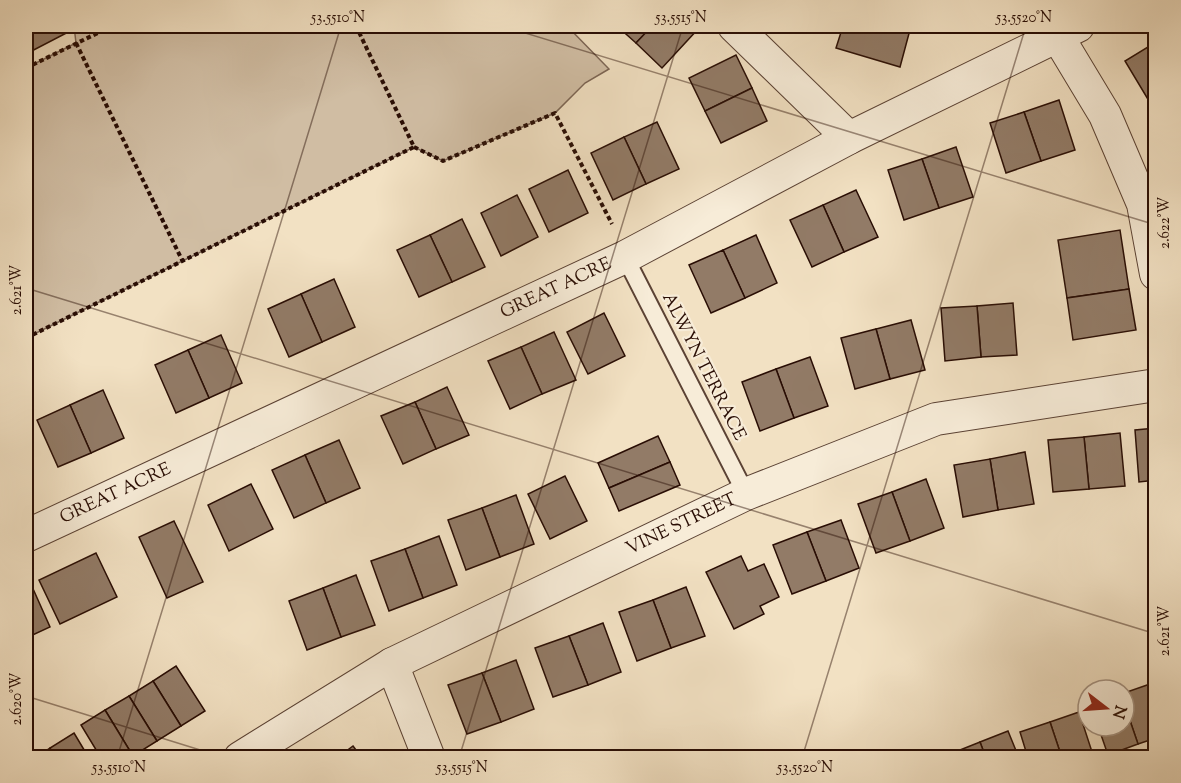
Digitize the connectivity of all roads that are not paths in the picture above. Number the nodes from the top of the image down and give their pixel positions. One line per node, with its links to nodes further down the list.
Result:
1 (734, 26): 3 (street)
2 (1063, 29): 3 (street, GREAT ACRE); 5 (street)
3 (849, 138): 4 (street, GREAT ACRE)
4 (625, 257): 7 (lane, ALWYN TERRACE); 8 (street, GREAT ACRE)
5 (1155, 274)
6 (1155, 385): 7 (street, VINE STREET)
7 (746, 494): 9 (street, VINE STREET)
8 (26, 536)
9 (392, 664): 10 (street, VINE STREET); 11 (street)
10 (240, 758)
11 (429, 758)

